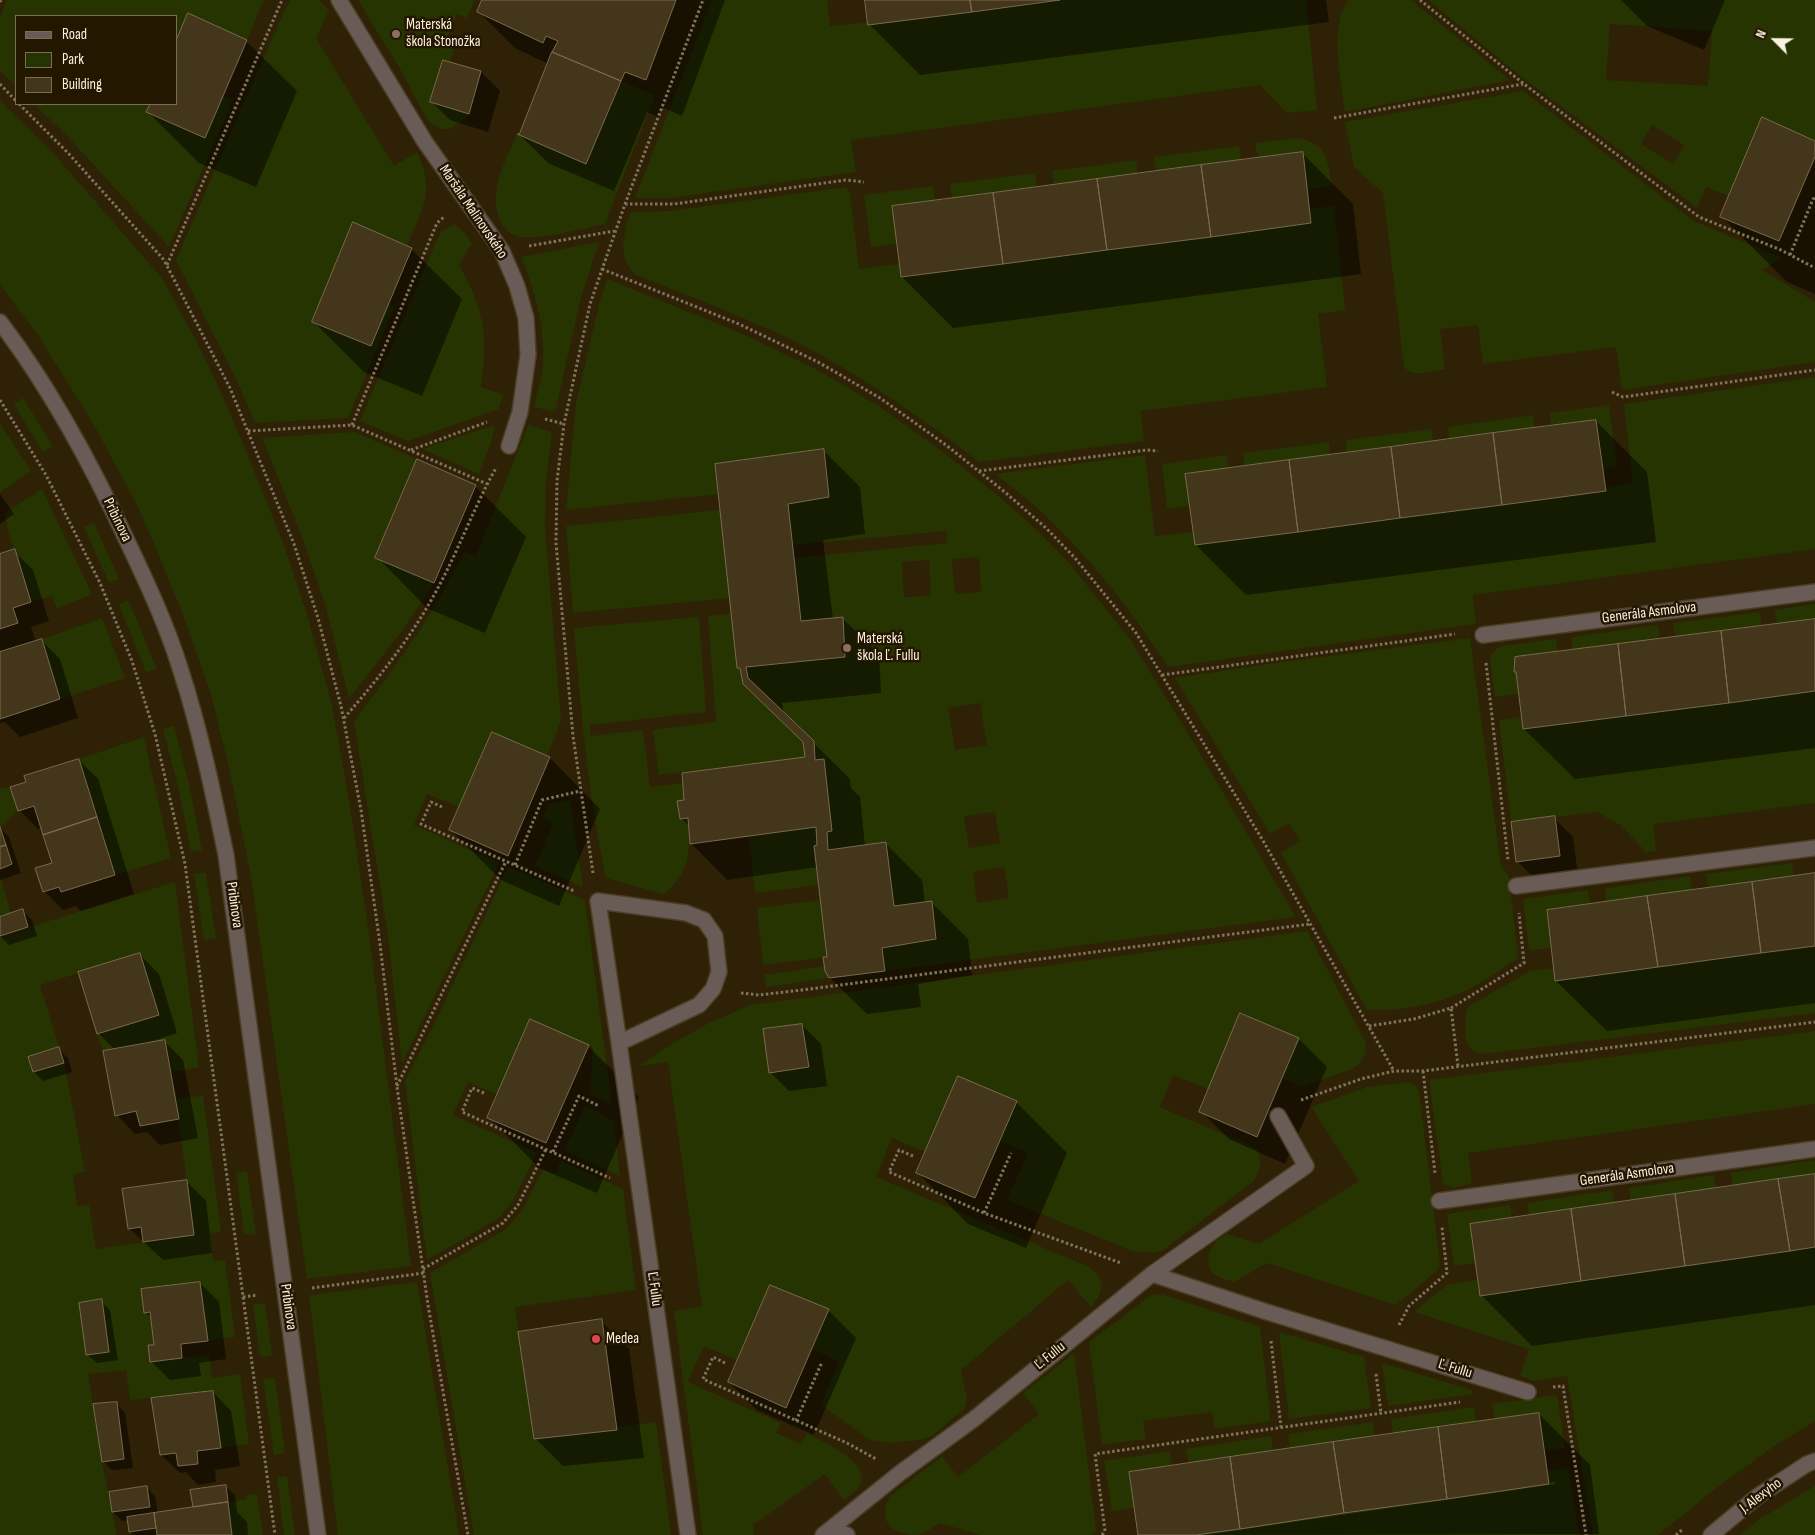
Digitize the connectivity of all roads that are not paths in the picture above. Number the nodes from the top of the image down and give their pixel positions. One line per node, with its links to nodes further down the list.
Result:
1 (339, 0): 3 (street, Maršála Malinovského)
2 (0, 322): 16 (street, Pribinova)
3 (509, 446)
4 (1815, 592): 5 (street, Generála Asmolova)
5 (1483, 635)
6 (1815, 848): 7 (street)
7 (1516, 886)
8 (620, 1043): 8 (street, Ľ. Fullu); 17 (street, Ľ. Fullu)
9 (1278, 1116): 12 (street, Ľ. Fullu)
10 (1815, 1149): 11 (street, Generála Asmolova)
11 (1439, 1201)
12 (1152, 1274): 13 (street, Ľ. Fullu); 15 (street, Ľ. Fullu)
13 (1528, 1392)
14 (1815, 1461): 19 (street, J. Alexyho)
15 (826, 1532): 18 (street, Ľ. Fullu)
16 (318, 1535)
17 (688, 1535)
18 (847, 1535)
19 (1711, 1535)

